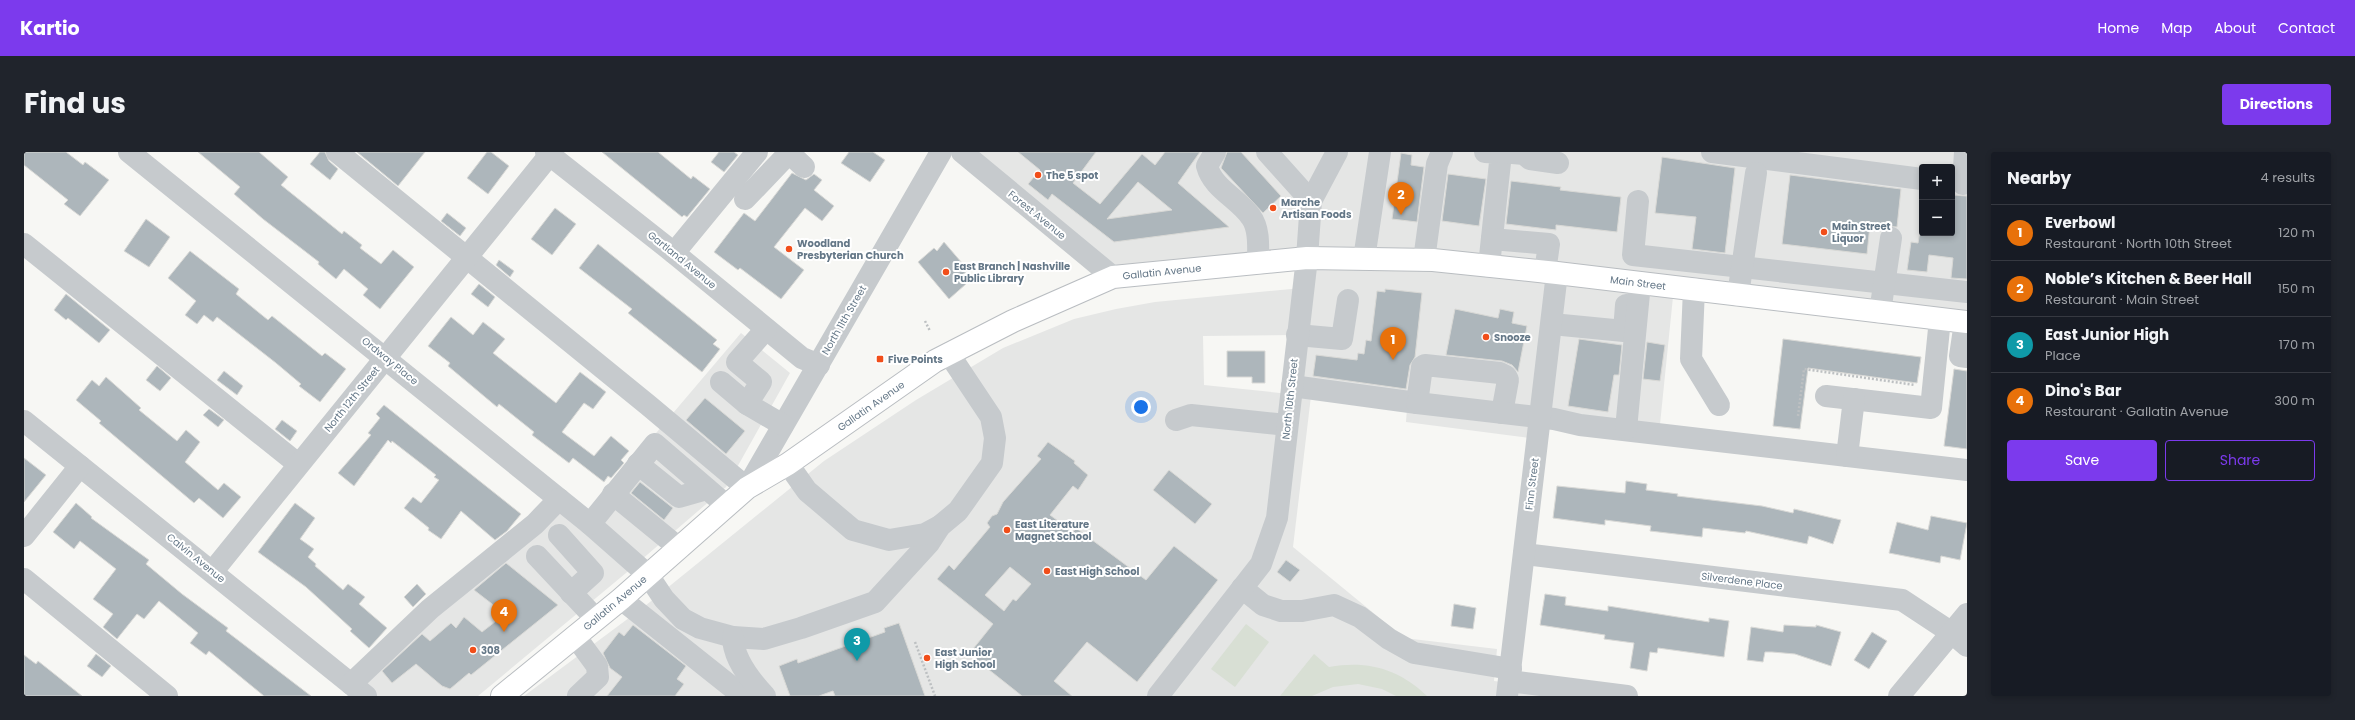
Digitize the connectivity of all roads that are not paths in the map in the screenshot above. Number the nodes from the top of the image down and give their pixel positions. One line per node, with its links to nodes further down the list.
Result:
1 (129, 152): 51 (street, Ordway Place)
2 (337, 152): 27 (street)
3 (941, 152): 53 (street, North 11th Street)
4 (962, 152): 36 (street, Forest Avenue)
5 (1215, 152): 31 (street)
6 (1267, 152): 22 (street)
7 (1337, 152): 22 (street)
8 (1380, 152): 29 (street)
9 (1442, 152): 30 (street)
10 (1496, 152): 16 (street); 24 (street)
11 (1712, 152): 18 (street)
12 (1966, 152): 19 (street)
13 (549, 153): 26 (street, Gartland Avenue); 27 (street, North 12th Street)
14 (753, 153): 26 (street)
15 (793, 156): 20 (street)
16 (1558, 163)
17 (1756, 173): 33 (street)
18 (1919, 179)
19 (1961, 184)
20 (745, 200)
21 (1638, 200): 33 (street)
22 (1311, 201): 28 (street, North 10th Street)
23 (1891, 238): 38 (street)
24 (1492, 239): 32 (street); 34 (street, Finn Street)
25 (24, 244): 69 (street)
26 (674, 253): 48 (street, Gartland Avenue)
27 (467, 257): 51 (street, North 12th Street); 73 (street)
28 (1307, 258): 29 (main road, Main Street); 31 (main road, Gallatin Avenue); 49 (street, North 10th Street)
29 (1364, 259): 30 (main road, Main Street)
30 (1424, 260): 32 (main road, Main Street)
31 (1258, 263): 36 (main road, Gallatin Avenue)
32 (1489, 266): 34 (main road, Main Street)
33 (1742, 267): 35 (street); 41 (street)
34 (1551, 272): 37 (main road, Main Street); 47 (street, Finn Street)
35 (1784, 272): 38 (street); 43 (street)
36 (1113, 277): 50 (main road, Gallatin Avenue)
37 (1634, 282): 39 (main road, Main Street); 47 (street); 67 (street)
38 (1884, 283): 40 (street); 44 (street)
39 (1694, 289): 41 (main road, Main Street); 60 (street)
40 (1967, 292)
41 (1738, 295): 43 (main road, Main Street)
42 (1348, 300): 49 (street)
43 (1780, 300): 44 (main road, Main Street)
44 (1880, 312): 45 (main road, Main Street)
45 (1940, 319): 46 (main road, Main Street); 57 (street)
46 (1966, 322): 52 (street)
47 (1552, 324): 62 (street, Finn Street)
48 (766, 329): 53 (street, Gartland Avenue); 59 (street)
49 (1297, 335): 55 (street, North 10th Street)
50 (949, 354): 70 (main road, Gallatin Avenue); 78 (street)
51 (385, 357): 69 (street, North 12th Street); 75 (street, Ordway Place)
52 (1967, 357)
53 (819, 364): 65 (street, North 11th Street)
54 (721, 382): 59 (street)
55 (1292, 386): 58 (street); 66 (street, North 10th Street)
56 (1826, 396): 57 (street)
57 (1854, 399): 68 (street)
58 (1417, 403): 61 (street); 61 (street)
59 (747, 404): 65 (street)
60 (1719, 405)
61 (1502, 413): 62 (street)
62 (1540, 417): 67 (street); 82 (street, Finn Street)
63 (1176, 420): 66 (street)
64 (24, 421): 71 (street, Calvin Avenue)
65 (783, 425): 73 (street, North 11th Street)
66 (1287, 425): 86 (street, North 10th Street)
67 (1626, 429): 68 (street)
68 (1847, 456): 72 (street)
69 (298, 464): 83 (street, North 12th Street)
70 (788, 464): 73 (main road, Gallatin Avenue); 78 (street)
71 (80, 466): 80 (street); 83 (street, Calvin Avenue)
72 (1967, 470)
73 (747, 488): 76 (main road, Gallatin Avenue)
74 (614, 494): 76 (street); 77 (street); 81 (street)
75 (560, 499): 77 (street, Ordway Place); 95 (street)
76 (726, 505): 81 (main road, Gallatin Avenue)
77 (585, 519): 79 (street); 84 (street, Ordway Place)
78 (940, 526): 92 (street, Ordway Place)
79 (559, 535): 87 (street); 87 (street)
80 (24, 536)
81 (679, 548): 84 (main road, Gallatin Avenue)
82 (1524, 554): 93 (street, Silverdene Place); 94 (street, Finn Street)
83 (213, 571): 95 (street, Calvin Avenue)
84 (648, 574): 88 (main road, Gallatin Avenue); 92 (street, Ordway Place)
85 (24, 579): 97 (street)
86 (1242, 588): 94 (street); 101 (street, North 10th Street)
87 (571, 593): 90 (street)
88 (621, 599): 90 (main road, Gallatin Avenue); 99 (street)
89 (1967, 614): 93 (street)
90 (596, 619): 91 (main road, Gallatin Avenue)
91 (575, 636): 96 (main road, Gallatin Avenue); 98 (street)
92 (733, 637): 100 (street)
93 (1959, 639): 103 (street)
94 (1509, 682): 102 (street)
95 (358, 690)
96 (511, 693)
97 (167, 696)
98 (578, 696)
99 (743, 696)
100 (765, 696)
101 (1158, 696)
102 (1627, 696)
103 (1900, 696)

